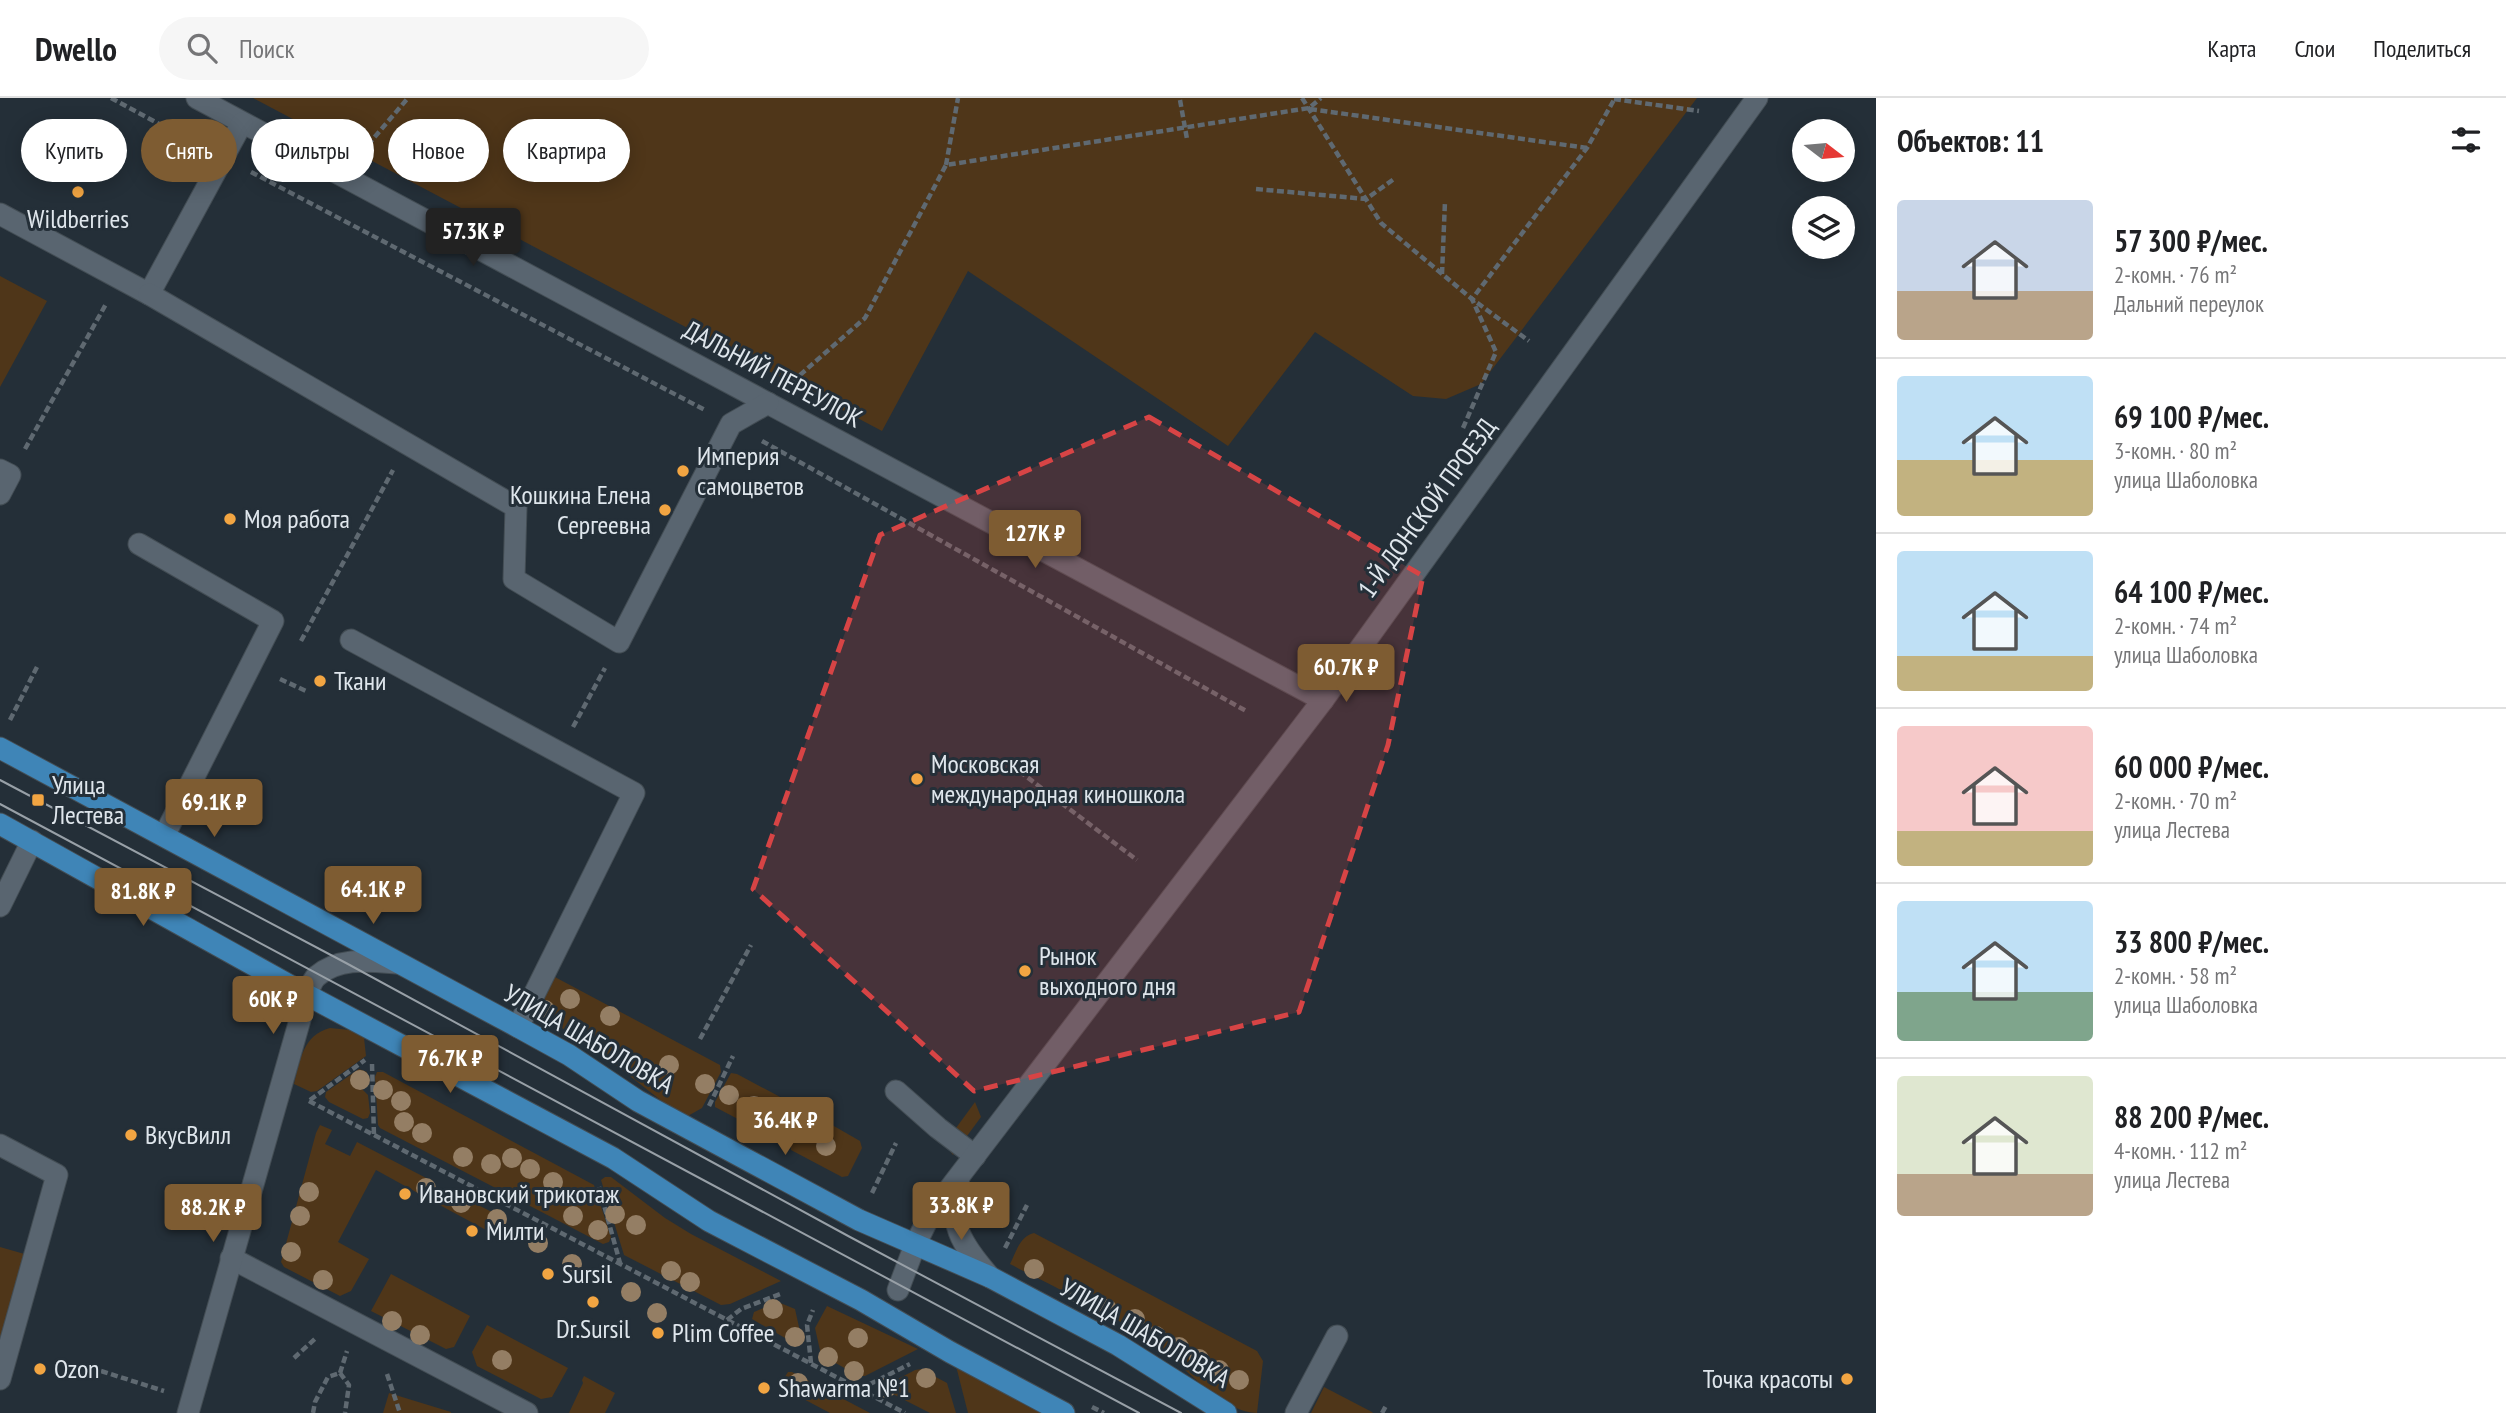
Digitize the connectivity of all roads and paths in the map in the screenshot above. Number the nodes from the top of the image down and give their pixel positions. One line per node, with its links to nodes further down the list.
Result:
1 (111, 98): 12 (path)
2 (197, 98): 13 (street, ДАЛЬНИЙ ПЕРЕУЛОК)
3 (408, 98): 16 (path)
4 (958, 98): 20 (path)
5 (1302, 98): 10 (path)
6 (1321, 98): 10 (path)
7 (1615, 98): 11 (path); 18 (path)
8 (1757, 98): 46 (street, 1-Й ДОНСКОЙ ПРОЕЗД)
9 (1180, 100): 14 (path)
10 (1309, 108): 14 (path); 18 (path); 24 (path)
11 (1699, 111)
12 (150, 119)
13 (242, 122): 15 (street); 32 (street, ДАЛЬНИЙ ПЕРЕУЛОК)
14 (1185, 128): 17 (path); 20 (path)
15 (237, 131)
16 (374, 138)
17 (1187, 139)
18 (1587, 148): 30 (path)
19 (237, 165): 33 (path)
20 (946, 165): 32 (path)
21 (1394, 179): 24 (path)
22 (210, 182): 29 (street)
23 (1256, 189): 24 (path)
24 (1366, 199): 27 (path)
25 (1446, 201): 27 (path)
26 (0, 214): 28 (street)
27 (1442, 274): 30 (path)
28 (121, 279): 29 (street); 36 (path)
29 (149, 295): 35 (street)
30 (1472, 299): 31 (path); 34 (path)
31 (1529, 341)
32 (768, 403): 33 (street); 46 (street, ДАЛЬНИЙ ПЕРЕУЛОК)
33 (731, 424): 39 (street); 47 (path)
34 (1463, 428)
35 (407, 444): 39 (street); 40 (path)
36 (3, 480)
37 (139, 544): 53 (street)
38 (351, 640): 50 (street)
39 (619, 642): 50 (path)
40 (295, 652)
41 (38, 664): 48 (path)
42 (285, 670): 43 (path)
43 (280, 679): 44 (path); 45 (path)
44 (274, 691)
45 (306, 691)
46 (1322, 701): 74 (street, 1-Й ДОНСКОЙ ПРОЕЗД)
47 (1248, 712)
48 (9, 722)
49 (0, 748): 53 (main road, УЛИЦА ШАБОЛОВКА)
50 (559, 752): 60 (street)
51 (1011, 765): 55 (path)
52 (0, 824): 54 (main road)
53 (164, 836): 58 (main road, УЛИЦА ШАБОЛОВКА)
54 (32, 841): 56 (street); 59 (main road)
55 (1137, 860)
56 (0, 906)
57 (751, 945): 61 (path)
58 (396, 963): 59 (street); 60 (main road, УЛИЦА ШАБОЛОВКА)
59 (307, 995): 82 (street); 88 (main road)
60 (518, 1027): 81 (main road, УЛИЦА ШАБОЛОВКА)
61 (700, 1039)
62 (733, 1056): 67 (path)
63 (365, 1060): 68 (path)
64 (372, 1063): 68 (path)
65 (896, 1090): 74 (street)
66 (810, 1098): 72 (path)
67 (719, 1112)
68 (374, 1136): 83 (path)
69 (773, 1141): 72 (path)
70 (895, 1143): 78 (path)
71 (0, 1145): 95 (street)
72 (783, 1146): 73 (path)
73 (792, 1154)
74 (975, 1156): 75 (street, 1-Й ДОНСКОЙ ПРОЕЗД)
75 (960, 1175): 81 (street, 1-Й ДОНСКОЙ ПРОЕЗД); 84 (street)
76 (598, 1183): 83 (path)
77 (860, 1189): 78 (path)
78 (871, 1195): 79 (path)
79 (867, 1202)
80 (1027, 1206): 84 (path)
81 (915, 1245): 84 (main road, УЛИЦА ШАБОЛОВКА); 85 (street, 1-Й ДОНСКОЙ ПРОЕЗД)
82 (231, 1258): 98 (street); 101 (street)
83 (620, 1264): 89 (path)
84 (995, 1268): 104 (main road, УЛИЦА ШАБОЛОВКА)
85 (898, 1290): 88 (street); 90 (street)
86 (792, 1296): 89 (path)
87 (816, 1300): 93 (path)
88 (861, 1300): 90 (main road)
89 (727, 1320): 93 (path)
90 (911, 1330): 103 (main road)
91 (1337, 1336): 105 (street)
92 (916, 1361): 96 (path)
93 (811, 1364): 96 (path)
94 (101, 1371): 98 (path)
95 (0, 1379)
96 (860, 1389): 102 (path)
97 (1387, 1404): 106 (path)
98 (190, 1406)
99 (313, 1413): 100 (path)
100 (345, 1413)
101 (527, 1413)
102 (905, 1413)
103 (1064, 1413)
104 (1226, 1413)
105 (1296, 1413)
106 (1382, 1413)

